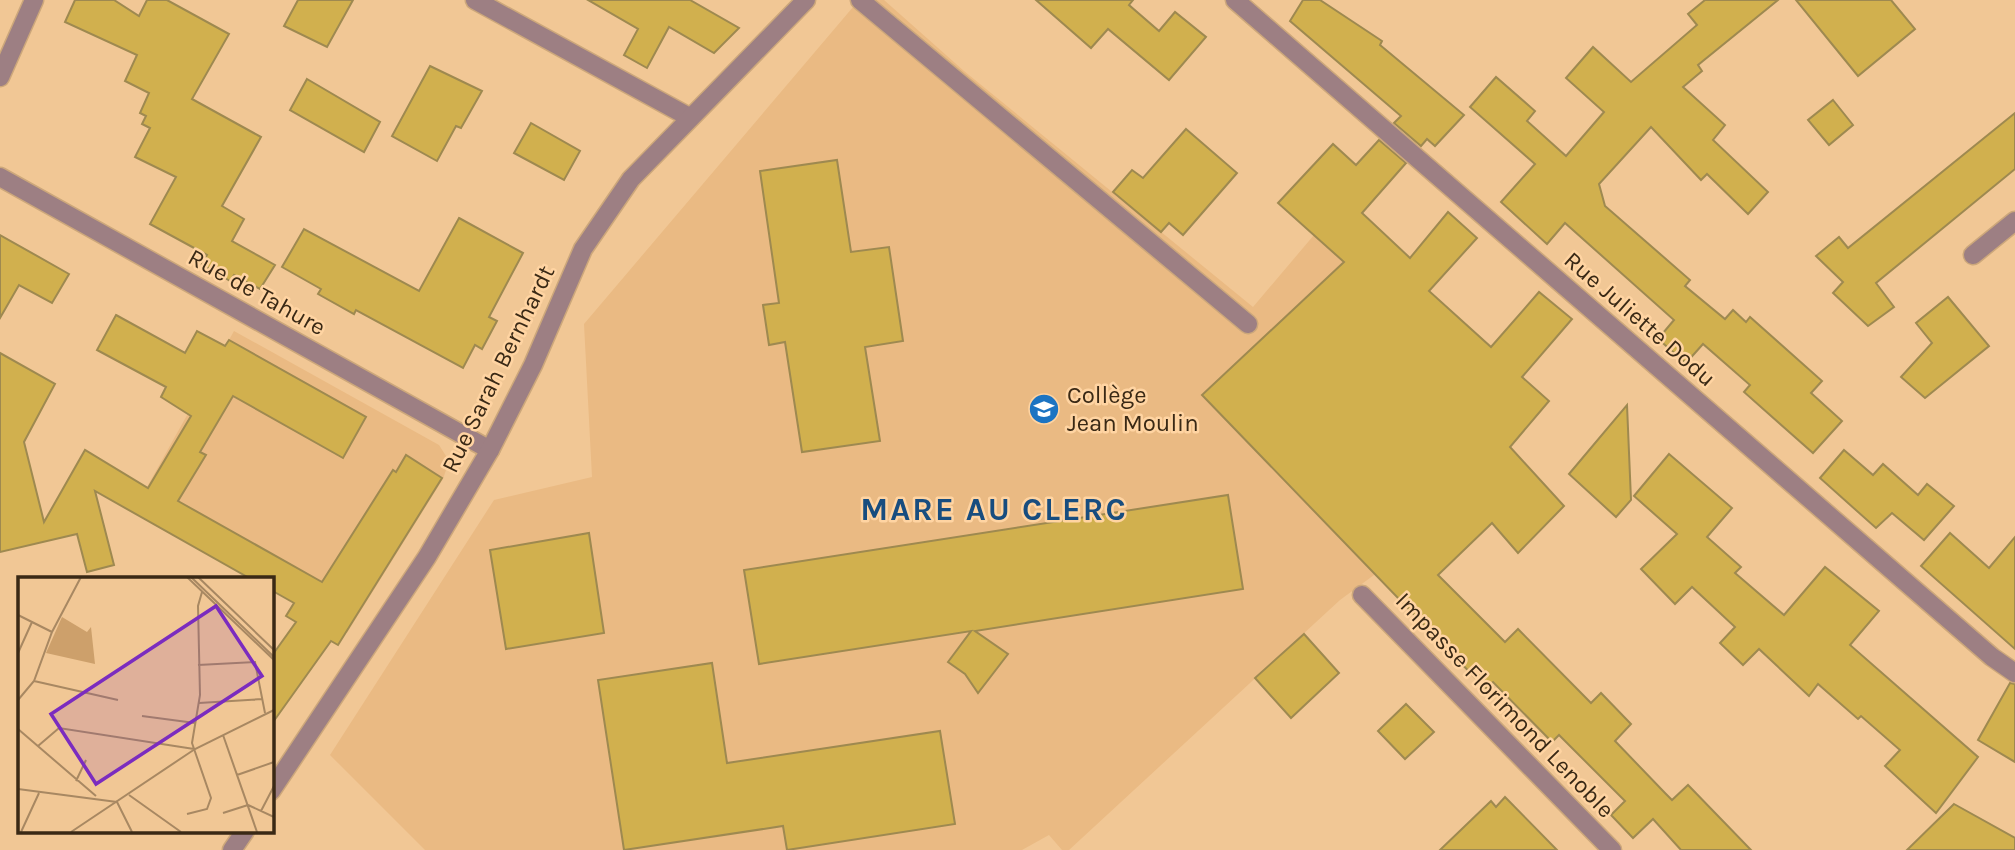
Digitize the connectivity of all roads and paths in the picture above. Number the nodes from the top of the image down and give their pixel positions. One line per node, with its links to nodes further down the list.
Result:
1 (34, 0): 6 (street)
2 (475, 0): 7 (street)
3 (806, 0): 7 (street, Rue Sarah Bernhardt)
4 (860, 0): 11 (street)
5 (1235, 0): 14 (street, Rue Juliette Dodu)
6 (0, 77)
7 (689, 117): 12 (street, Rue Sarah Bernhardt)
8 (0, 177): 12 (street, Rue de Tahure)
9 (2015, 221): 10 (street)
10 (1973, 255)
11 (1248, 324)
12 (489, 450): 15 (street, Rue Sarah Bernhardt)
13 (1362, 595): 18 (street, Impasse Florimond Lenoble)
14 (2015, 673)
15 (273, 788)
16 (244, 832): 17 (street)
17 (232, 850)
18 (1612, 850)

